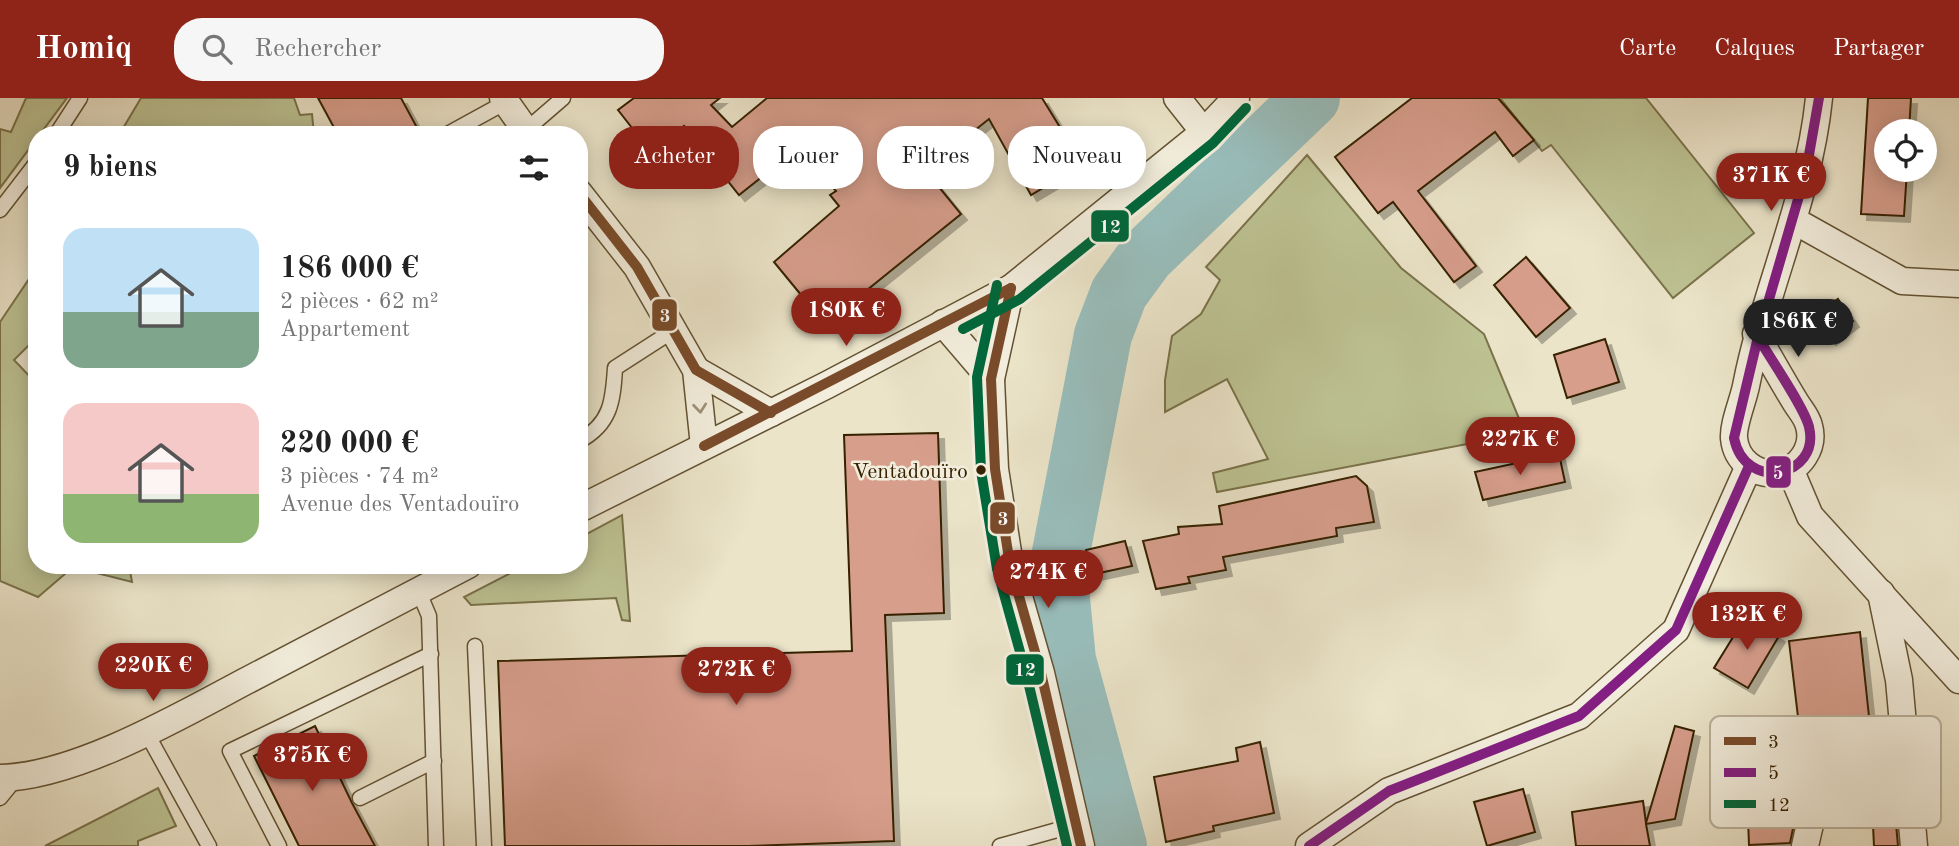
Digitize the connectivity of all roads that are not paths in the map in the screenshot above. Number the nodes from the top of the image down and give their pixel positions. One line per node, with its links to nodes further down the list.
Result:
1 (80, 98): 7 (lane)
2 (563, 98): 10 (lane)
3 (1177, 98): 11 (street)
4 (1236, 98): 11 (street)
5 (1819, 98): 15 (street)
6 (504, 100): 8 (lane); 9 (street)
7 (62, 126)
8 (461, 126)
9 (522, 126)
10 (534, 126)
11 (1204, 132): 17 (street)
12 (28, 174): 14 (lane)
13 (588, 208): 19 (street)
14 (0, 210)
15 (1793, 220): 16 (street); 20 (street)
16 (1959, 284)
17 (1011, 288): 18 (street); 22 (street)
18 (943, 323): 22 (street); 25 (street)
19 (674, 330): 21 (street); 26 (lane)
20 (1756, 334): 23 (street); 24 (street)
21 (696, 370): 25 (street); 27 (street, one-way to 27)
22 (991, 379): 45 (street)
23 (1798, 407): 24 (street); 29 (street)
24 (1741, 412): 28 (street)
25 (771, 413): 27 (street)
26 (588, 436)
27 (704, 446): 30 (street)
28 (1749, 466): 29 (street); 51 (street)
29 (1790, 469): 33 (street)
30 (588, 504)
31 (450, 574): 32 (street)
32 (418, 590): 35 (lane); 38 (street)
33 (1881, 593): 36 (street); 37 (street)
34 (475, 646): 49 (lane)
35 (430, 654): 39 (lane); 47 (lane)
36 (1959, 680)
37 (1902, 716)
38 (146, 732): 40 (street); 46 (lane)
39 (435, 761): 42 (lane); 48 (lane)
40 (8, 778): 41 (lane)
41 (0, 798)
42 (360, 798)
43 (1809, 828): 52 (street)
44 (1912, 828): 53 (street)
45 (1078, 836): 50 (lane)
46 (209, 846)
47 (279, 846)
48 (436, 846)
49 (484, 846)
50 (1000, 846)
51 (1309, 846)
52 (1805, 846)
53 (1914, 846)

